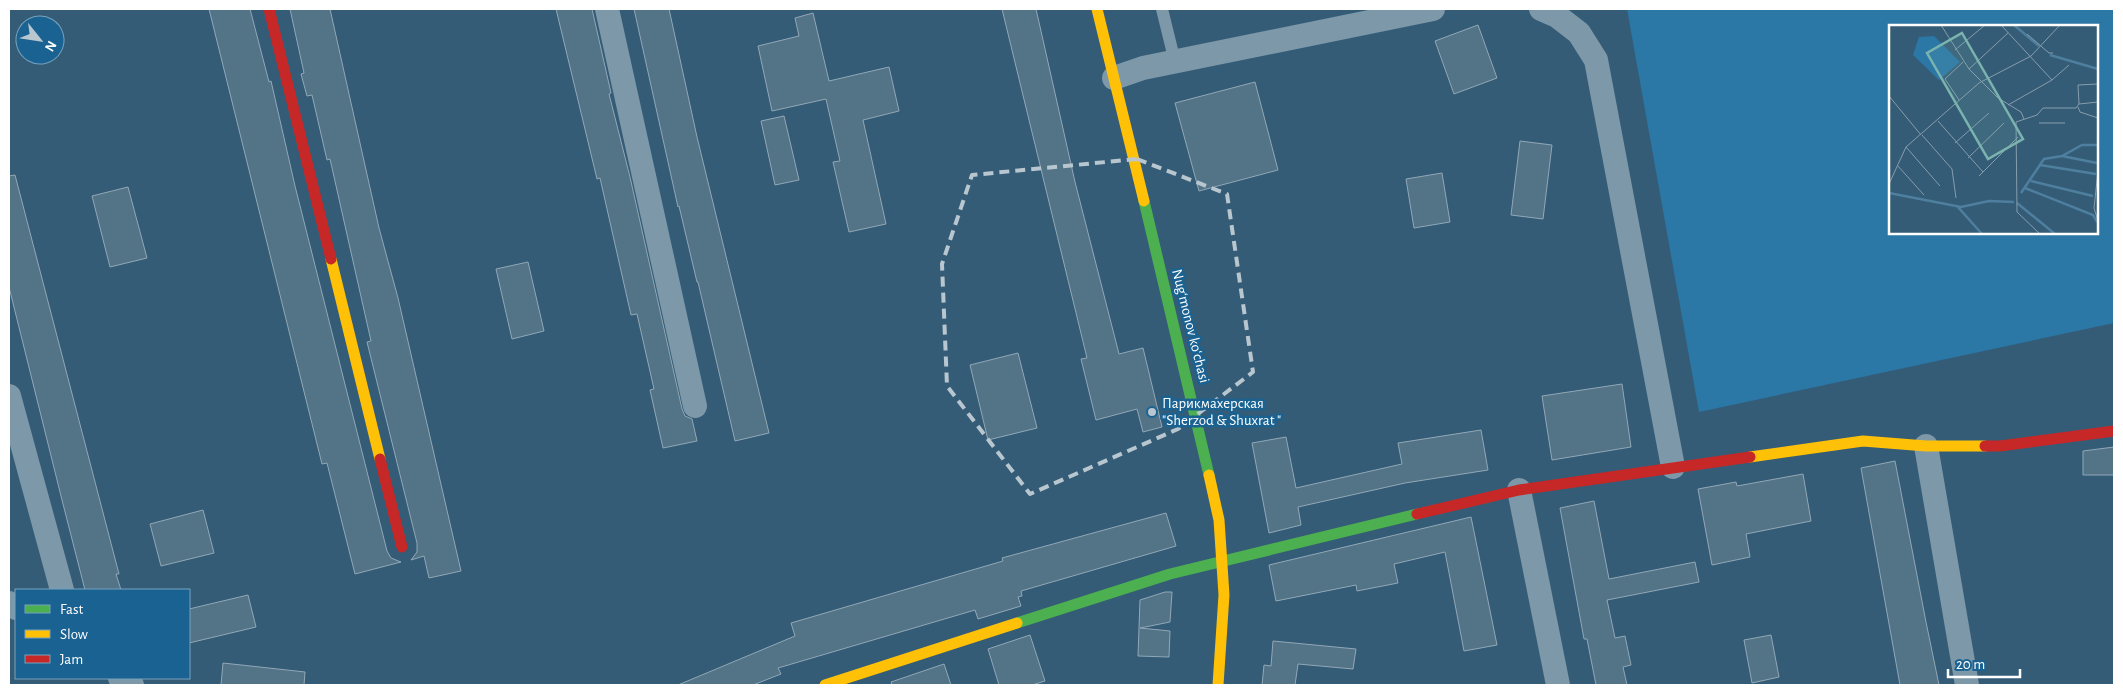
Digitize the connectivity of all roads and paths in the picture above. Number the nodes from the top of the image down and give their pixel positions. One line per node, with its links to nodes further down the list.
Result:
1 (269, 9): 15 (street)
2 (607, 9): 10 (street)
3 (1097, 9): 8 (street, Nugʻmonov koʻchasi)
4 (1162, 9): 7 (lane)
5 (1433, 9): 7 (street)
6 (1541, 9): 13 (street)
7 (1175, 62): 8 (street)
8 (1114, 78): 16 (street, Nugʻmonov koʻchasi)
9 (9, 396): 17 (street)
10 (695, 406)
11 (2114, 431): 12 (street)
12 (1926, 446): 13 (street); 21 (street)
13 (1673, 467): 14 (street)
14 (1519, 490): 16 (street); 20 (street)
15 (402, 547)
16 (1223, 560): 18 (street); 19 (street, Nugʻmonov koʻchasi)
17 (62, 589)
18 (825, 685)
19 (1218, 685)
20 (1558, 685)
21 (1967, 685)

